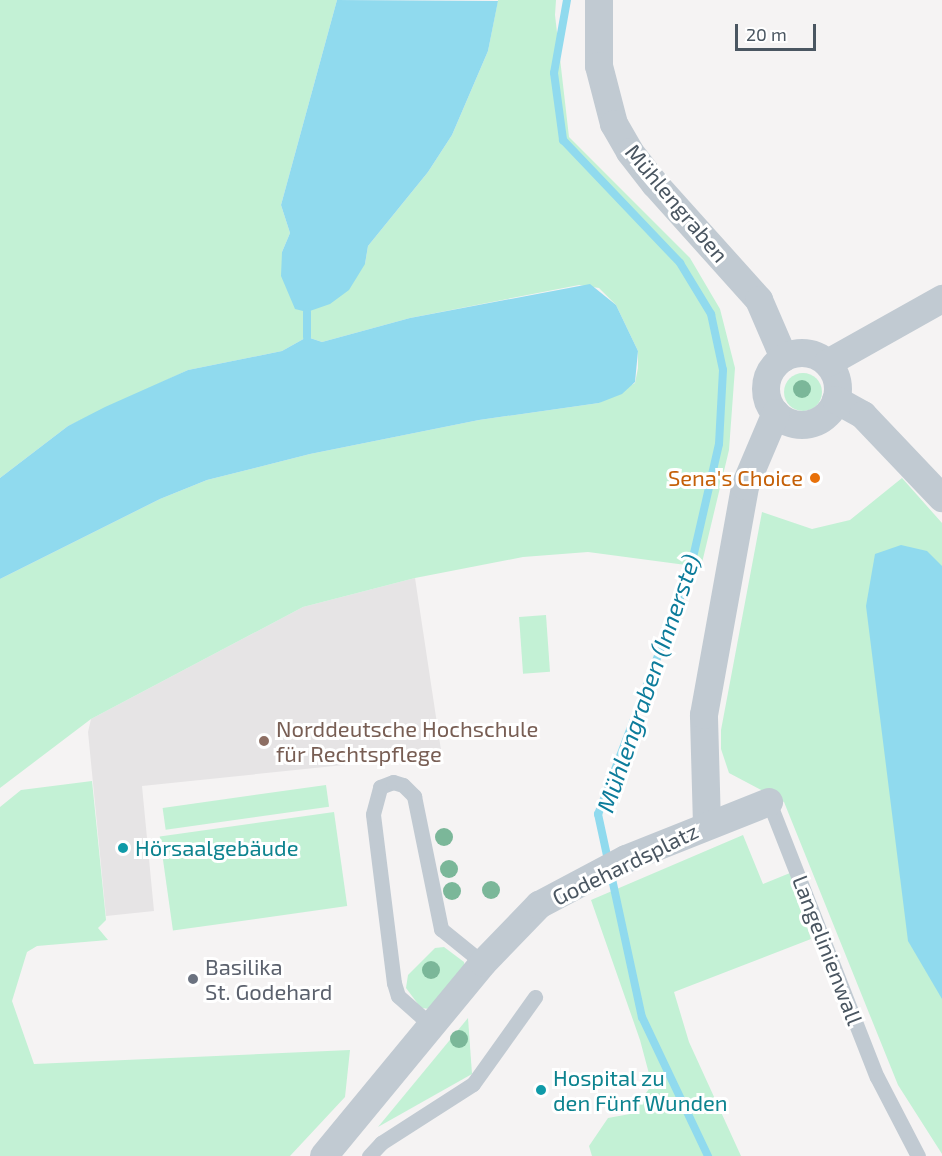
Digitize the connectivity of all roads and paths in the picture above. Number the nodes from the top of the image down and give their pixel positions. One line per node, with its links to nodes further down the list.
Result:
1 (599, 0): 3 (street, Mühlengraben)
2 (942, 299): 4 (street)
3 (784, 358): 4 (street); 6 (street)
4 (828, 363): 5 (street)
5 (836, 400): 6 (street); 7 (street)
6 (776, 414): 9 (street, Godehardsplatz)
7 (942, 498)
8 (769, 802): 9 (street, Langelinienwall); 15 (lane, Langelinienwall)
9 (707, 825): 10 (street, Godehardsplatz)
10 (483, 963): 12 (street, Godehardsplatz); 12 (lane)
11 (535, 998): 14 (lane)
12 (432, 1026): 13 (street, Godehardsplatz)
13 (324, 1156)
14 (369, 1156)
15 (918, 1156)

